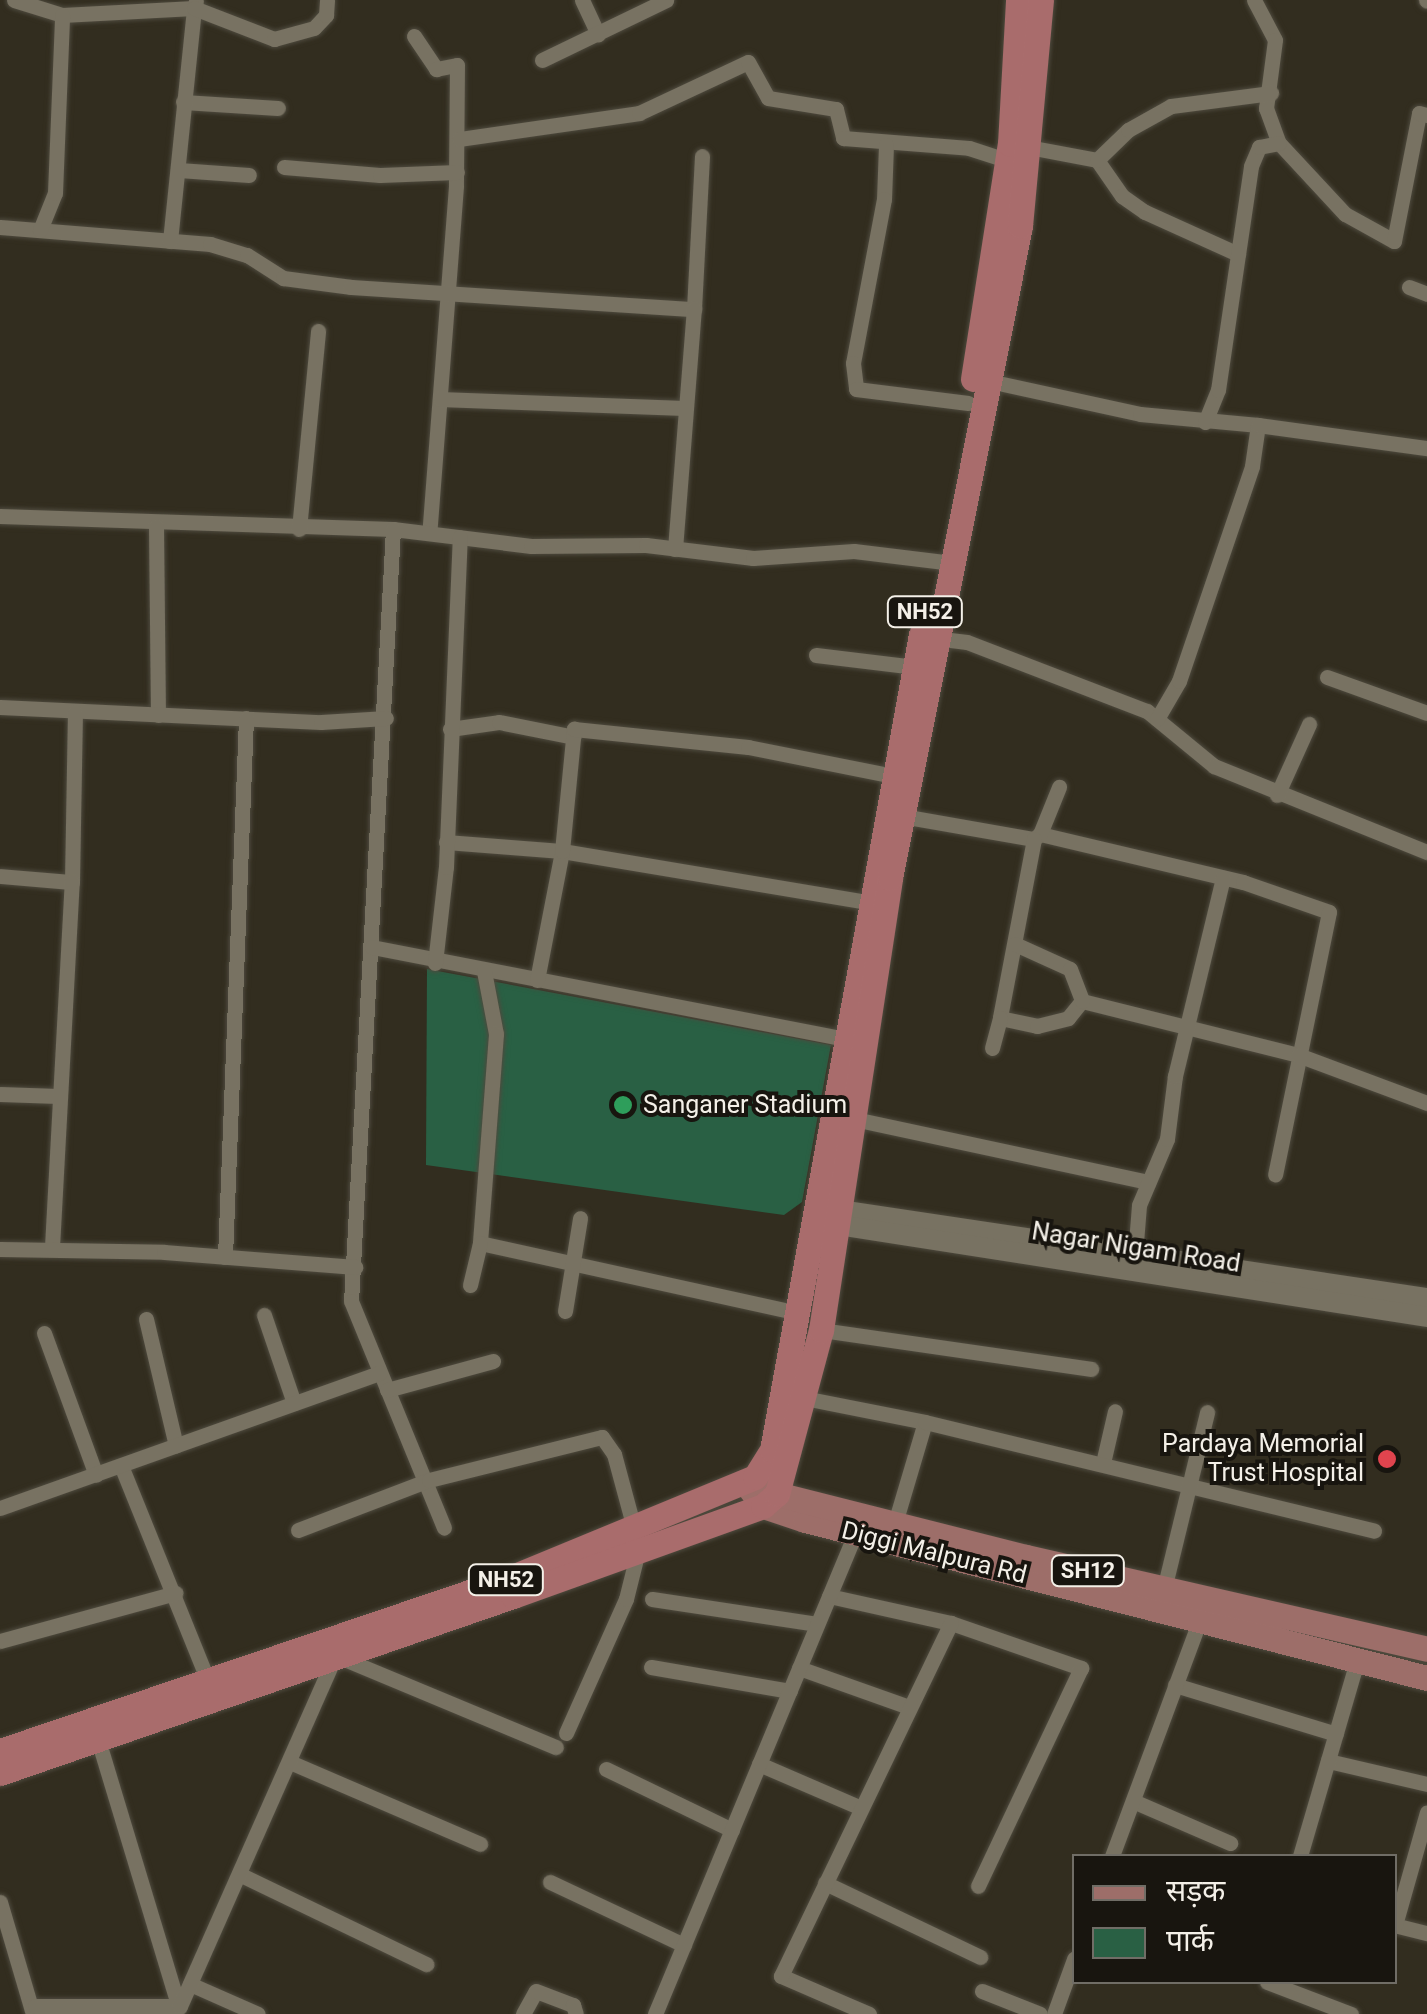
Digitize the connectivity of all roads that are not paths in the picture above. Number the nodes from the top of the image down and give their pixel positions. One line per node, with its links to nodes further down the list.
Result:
1 (14, 0): 9 (street)
2 (327, 0): 8 (street)
3 (582, 0): 10 (street)
4 (666, 0): 10 (street)
5 (1018, 0): 20 (highway, NH52)
6 (1041, 0): 20 (highway, NH52)
7 (1254, 0): 13 (street)
8 (195, 4): 9 (street); 14 (street)
9 (62, 15): 28 (street)
10 (598, 35): 12 (street)
11 (414, 36): 17 (street)
12 (542, 60)
13 (1270, 93): 18 (street); 22 (street)
14 (182, 102): 15 (street); 24 (street)
15 (278, 108)
16 (1427, 115): 18 (street)
17 (459, 139): 19 (street); 25 (street)
18 (1279, 142): 30 (street)
19 (886, 145): 20 (street); 38 (street)
20 (1019, 151): 22 (street); 36 (highway, NH52); 38 (highway, NH52)
21 (702, 156): 34 (street)
22 (1097, 160): 30 (street)
23 (284, 167): 25 (street)
24 (178, 170): 26 (street); 29 (street)
25 (457, 172): 32 (street)
26 (249, 175)
27 (0, 228): 28 (street)
28 (40, 230): 29 (street)
29 (170, 240): 32 (street)
30 (1238, 254): 40 (street)
31 (1409, 286): 33 (street)
32 (448, 291): 34 (street); 37 (street)
33 (1427, 294)
34 (694, 309): 39 (street)
35 (318, 331): 45 (street)
36 (989, 381): 40 (street); 50 (highway, NH52)
37 (440, 398): 39 (street); 47 (street)
38 (968, 403): 50 (highway, NH52)
39 (684, 408): 49 (street)
40 (1206, 422): 41 (street)
41 (1258, 425): 42 (street); 61 (street)
42 (1427, 448)
43 (0, 516): 44 (street)
44 (156, 526): 45 (street); 58 (street)
45 (299, 529): 46 (street)
46 (393, 529): 47 (street); 60 (street)
47 (429, 533): 48 (street)
48 (460, 537): 49 (street); 63 (street)
49 (674, 549): 50 (street)
50 (944, 562): 51 (highway, NH52)
51 (929, 636): 53 (highway, NH52); 61 (street)
52 (816, 654): 53 (street)
53 (923, 668): 65 (highway, NH52)
54 (1327, 677): 57 (street)
55 (0, 706): 56 (street)
56 (76, 712): 58 (street); 75 (street)
57 (1427, 713)
58 (158, 715): 59 (street)
59 (246, 718): 60 (street); 100 (street)
60 (386, 718): 78 (street)
61 (1157, 719): 67 (street)
62 (1310, 724): 67 (street)
63 (450, 729): 64 (street); 70 (street)
64 (574, 737): 65 (street); 71 (street)
65 (901, 777): 68 (highway, NH52); 76 (highway, NH52)
66 (1060, 787): 69 (street)
67 (1277, 795): 72 (street)
68 (902, 816): 69 (street); 91 (highway, NH52)
69 (1037, 837): 74 (street); 77 (street)
70 (446, 842): 71 (street); 79 (street)
71 (562, 852): 76 (street); 81 (street)
72 (1427, 852)
73 (0, 876): 75 (street)
74 (1222, 878): 84 (street); 87 (street)
75 (72, 882): 89 (street)
76 (868, 902): 85 (highway, NH52)
77 (1015, 944): 82 (street); 83 (street)
78 (372, 948): 79 (street); 102 (street)
79 (435, 963): 80 (street)
80 (484, 971): 81 (street); 96 (street)
81 (536, 980): 85 (street)
82 (1082, 1001): 83 (street); 84 (street)
83 (1000, 1018): 86 (street)
84 (1186, 1027): 87 (street); 93 (street)
85 (844, 1040): 94 (highway, NH52)
86 (992, 1048)
87 (1298, 1055): 90 (street); 92 (street)
88 (0, 1094): 89 (street)
89 (58, 1096): 97 (street)
90 (1427, 1103)
91 (854, 1119): 93 (street); 94 (highway, NH52)
92 (1275, 1174)
93 (1148, 1182): 99 (street)
94 (827, 1216): 99 (street, Nagar Nigam Road); 106 (highway, NH52); 108 (street, Nagar Nigam Road); 110 (highway, NH52)
95 (580, 1218): 101 (street)
96 (480, 1243): 101 (street); 103 (street)
97 (52, 1248): 98 (street); 100 (street)
98 (0, 1249)
99 (1135, 1255): 104 (street, Nagar Nigam Road)
100 (225, 1257): 102 (street)
101 (574, 1264): 105 (street); 106 (street)
102 (355, 1267): 114 (street)
103 (470, 1285)
104 (1427, 1298)
105 (565, 1310)
106 (798, 1313): 126 (highway, NH52)
107 (264, 1315): 117 (street)
108 (1427, 1317)
109 (146, 1319): 121 (street)
110 (820, 1330): 113 (street); 116 (highway, NH52)
111 (44, 1333): 124 (street)
112 (493, 1362): 115 (street)
113 (1091, 1368)
114 (380, 1372): 115 (street); 117 (street)
115 (387, 1390): 125 (street)
116 (804, 1398): 120 (street); 128 (highway, NH52)
117 (294, 1403): 121 (street)
118 (1115, 1411): 122 (street)
119 (1207, 1412): 127 (street)
120 (925, 1422): 122 (street); 130 (street)
121 (176, 1446): 123 (street)
122 (1103, 1463): 127 (street)
123 (122, 1468): 124 (street); 137 (street)
124 (96, 1475): 129 (street)
125 (429, 1480): 131 (street); 132 (street); 135 (street)
126 (750, 1480): 128 (main road, Diggi Malpura Rd / SH12); 135 (highway, NH52)
127 (1189, 1486): 133 (street); 136 (street)
128 (770, 1500): 130 (main road, Diggi Malpura Rd / SH12); 134 (main road, Diggi Malpura Rd); 135 (highway, NH52)
129 (0, 1508)
130 (895, 1523): 136 (main road, Diggi Malpura Rd / SH12)
131 (444, 1528)
132 (298, 1530)
133 (1374, 1532)
134 (855, 1534): 138 (street); 140 (main road, Diggi Malpura Rd)
135 (636, 1539): 144 (highway, NH52); 155 (street)
136 (1164, 1588): 145 (main road, Diggi Malpura Rd / SH12)
137 (176, 1593): 143 (street); 150 (street)
138 (829, 1596): 141 (street); 142 (street)
139 (652, 1599): 142 (street)
140 (1200, 1620): 146 (main road, Diggi Malpura Rd); 151 (street)
141 (951, 1622): 153 (street); 176 (street)
142 (817, 1624): 148 (street)
143 (0, 1641)
144 (334, 1648): 150 (highway, NH52); 154 (highway, NH52); 157 (street); 160 (street)
145 (1427, 1649)
146 (1358, 1661): 149 (main road, Diggi Malpura Rd); 156 (street)
147 (651, 1667): 152 (street)
148 (799, 1668): 152 (street); 153 (street)
149 (1427, 1678)
150 (208, 1681): 154 (highway, NH52)
151 (1176, 1685): 156 (street); 165 (street)
152 (790, 1691): 161 (street)
153 (909, 1707): 166 (street)
154 (95, 1730): 158 (highway, NH52); 163 (highway, NH52); 191 (street)
155 (566, 1733)
156 (1336, 1734): 159 (street)
157 (556, 1747)
158 (0, 1751)
159 (1328, 1761): 164 (street); 172 (street)
160 (290, 1762): 170 (street); 173 (street)
161 (760, 1764): 166 (street); 168 (street)
162 (606, 1769): 168 (street)
163 (0, 1773)
164 (1427, 1784)
165 (1132, 1802): 169 (street); 171 (street)
166 (859, 1806): 175 (street)
167 (1427, 1812): 178 (street)
168 (732, 1830): 181 (street)
169 (1230, 1843)
170 (480, 1844)
171 (1113, 1854)
172 (1301, 1854)
173 (239, 1874): 183 (street); 185 (street)
174 (550, 1882): 181 (street)
175 (825, 1883): 182 (street); 196 (street)
176 (978, 1886)
177 (1, 1909): 190 (street)
178 (1397, 1918)
179 (1397, 1926): 180 (street)
180 (1427, 1933)
181 (684, 1945): 195 (street)
182 (980, 1956)
183 (426, 1964)
184 (1072, 1964): 198 (street)
185 (190, 1984): 191 (street); 192 (street)
186 (1272, 1984): 189 (street)
187 (1319, 1984): 189 (street)
188 (982, 1991): 197 (street)
189 (1314, 2000): 199 (street)
190 (33, 2010): 191 (street)
191 (178, 2010)
192 (258, 2014)
193 (523, 2014): 194 (street)
194 (576, 2014)
195 (656, 2014)
196 (869, 2014)
197 (1040, 2014)
198 (1054, 2014)
199 (1350, 2014)

